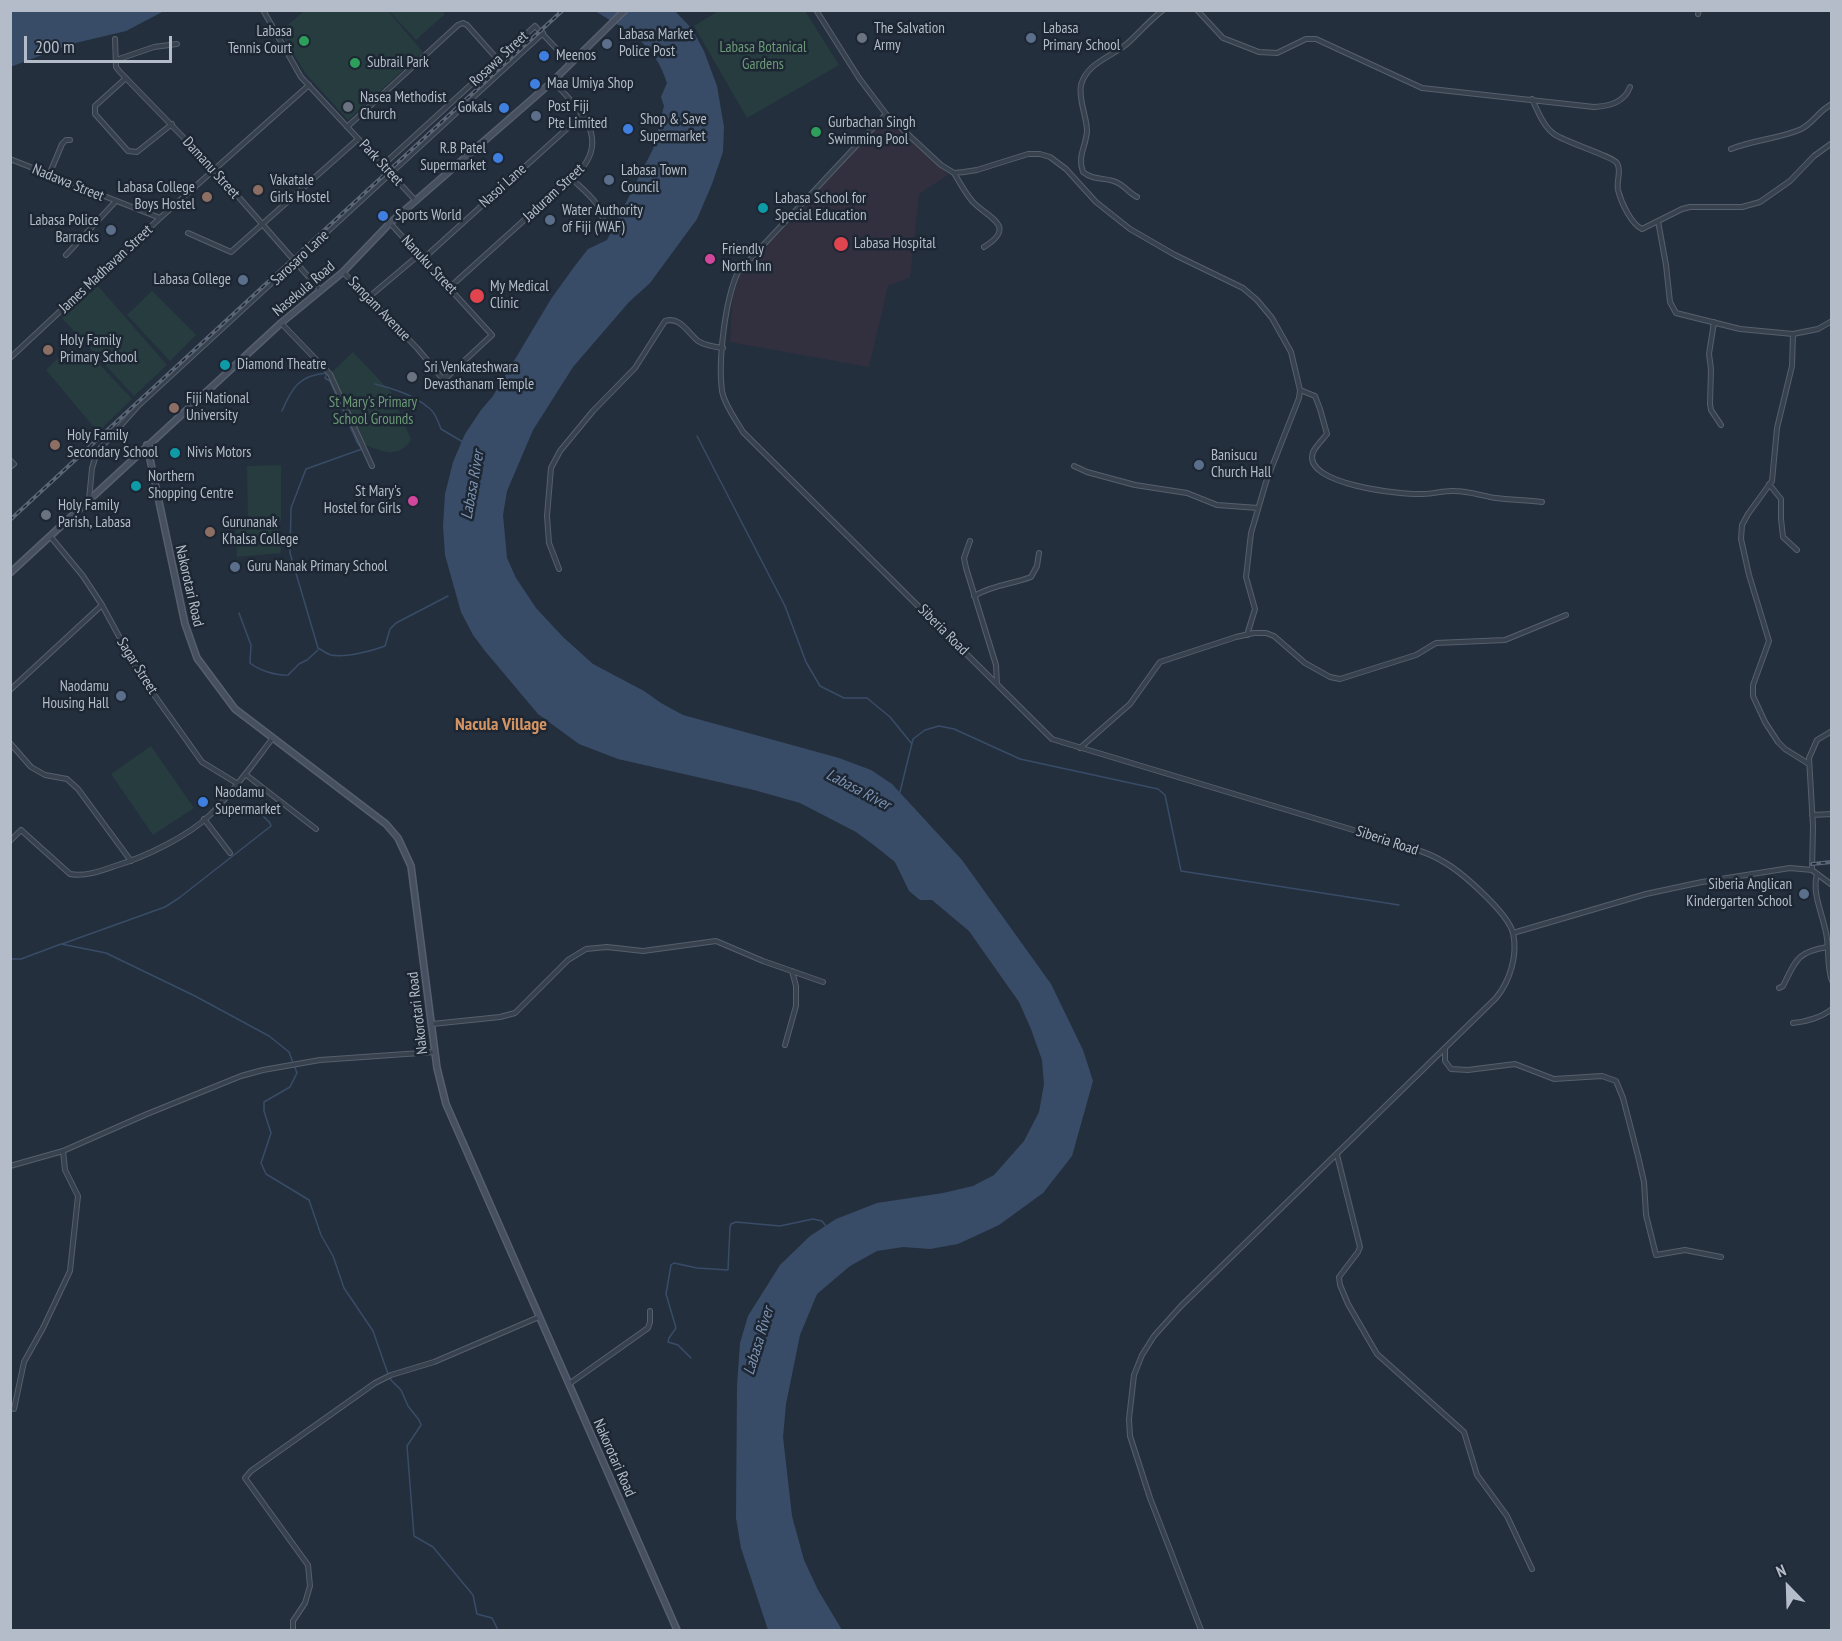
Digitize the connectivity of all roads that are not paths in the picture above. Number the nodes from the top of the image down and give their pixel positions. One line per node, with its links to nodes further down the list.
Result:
1 (263, 10): 14 (street, Park Street)
2 (626, 10): 11 (street, Nasekula Road)
3 (816, 10): 18 (street)
4 (1163, 10): 34 (street)
5 (1197, 10): 16 (street)
6 (543, 33): 10 (street, Rosawa Street); 11 (street); 30 (street, Sarosaro Lane)
7 (115, 39): 9 (street, Damanu Street)
8 (177, 44): 9 (street)
9 (116, 60): 12 (street, Damanu Street)
10 (499, 61): 21 (street); 27 (street, Rosawa Street)
11 (570, 63): 13 (street, Nasekula Road)
12 (126, 78): 20 (street, Damanu Street); 20 (street)
13 (553, 81): 19 (street, Jaduram Street); 36 (street, Nasekula Road)
14 (309, 85): 21 (street, Park Street); 29 (street, James Madhavan Street)
15 (1630, 87): 16 (street)
16 (1532, 99): 38 (street)
17 (1832, 104): 25 (street)
18 (886, 114): 31 (street); 57 (street, Siberia Road)
19 (582, 115): 33 (street, Jaduram Street); 46 (street, Nasoi Lane)
20 (172, 124): 29 (street, Damanu Street)
21 (347, 127): 22 (street, Park Street)
22 (358, 139): 27 (street, Park Street); 40 (street)
23 (70, 140): 32 (street)
24 (1832, 143): 38 (street)
25 (1731, 149)
26 (13, 160): 28 (street); 32 (street, Nadawa Street)
27 (383, 165): 30 (street, Park Street)
28 (10, 166)
29 (214, 169): 37 (street, James Madhavan Street); 40 (street, Damanu Street)
30 (390, 173): 36 (street, Park Street); 47 (street, Sarosaro Lane)
31 (954, 173): 43 (street); 59 (street)
32 (49, 175): 35 (street, Nadawa Street)
33 (571, 178): 41 (street); 49 (street, Jaduram Street)
34 (1137, 197)
35 (115, 201): 37 (street, Nadawa Street); 45 (street)
36 (416, 201): 39 (street, Nasekula Road)
37 (160, 218): 58 (street, James Madhavan Street)
38 (1658, 221): 53 (street)
39 (390, 223): 44 (street, Nanuku Street); 48 (street, Nasekula Road)
40 (262, 225): 42 (street); 47 (street, Damanu Street)
41 (603, 226)
42 (188, 233)
43 (984, 247)
44 (420, 254): 46 (street, Nanuku Street); 51 (street)
45 (66, 255)
46 (424, 258): 49 (street, Nanuku Street)
47 (297, 261): 50 (street, Damanu Street); 67 (street, Sarosaro Lane)
48 (343, 272): 50 (street, Nasekula Road); 51 (street, Sangam Avenue)
49 (450, 288): 56 (street, Nanuku Street)
50 (321, 291): 54 (street, Nasekula Road)
51 (369, 297): 56 (street, Sangam Avenue)
52 (1832, 321): 55 (street)
53 (1714, 322): 55 (street); 60 (street)
54 (281, 323): 61 (street, Nasekula Road); 63 (street)
55 (1793, 334): 66 (street)
56 (492, 335)
57 (723, 348): 74 (street); 80 (street, Siberia Road)
58 (10, 358)
59 (1300, 390): 68 (street); 69 (street)
60 (1721, 424)
61 (147, 445): 67 (street, Nasekula Road); 83 (street, Nakorotari Road)
62 (10, 460): 65 (street)
63 (372, 466)
64 (1074, 466): 69 (street)
65 (10, 467)
66 (1769, 484): 72 (street); 86 (street)
67 (89, 501): 70 (street, Nasekula Road)
68 (1542, 502)
69 (1258, 508): 79 (street)
70 (50, 536): 75 (street, Nasekula Road); 77 (street, Sagar Street)
71 (970, 541): 76 (street)
72 (1797, 550)
73 (1039, 553): 76 (street)
74 (559, 569)
75 (10, 573)
76 (974, 596): 80 (street)
77 (102, 605): 81 (street); 88 (street, Sagar Street)
78 (1566, 615): 79 (street)
79 (1247, 635): 85 (street)
80 (997, 684): 85 (street, Siberia Road)
81 (10, 690)
82 (1832, 731): 86 (street)
83 (272, 739): 87 (street); 109 (street, Nakorotari Road)
84 (10, 743): 95 (street)
85 (1079, 748): 101 (street, Siberia Road)
86 (1809, 764): 90 (street)
87 (245, 774): 88 (street); 92 (street)
88 (238, 784): 91 (street)
89 (1832, 814): 90 (street)
90 (1812, 815): 96 (street)
91 (204, 819): 94 (street); 95 (street)
92 (316, 829)
93 (10, 841): 95 (street)
94 (230, 853)
95 (131, 861)
96 (1812, 870): 97 (street); 101 (street)
97 (1817, 874): 98 (street); 99 (street)
98 (1832, 885)
99 (1825, 927): 100 (street); 102 (street)
100 (1832, 932)
101 (1513, 933): 111 (street)
102 (1827, 947): 104 (street); 106 (street)
103 (792, 971): 105 (street); 109 (street); 110 (street)
104 (1832, 981)
105 (823, 982)
106 (1779, 988)
107 (1832, 1009): 108 (street)
108 (1793, 1023)
109 (432, 1024): 112 (street, Nakorotari Road)
110 (785, 1045)
111 (1445, 1048): 114 (street); 116 (street)
112 (435, 1052): 113 (street); 118 (street, Nakorotari Road)
113 (63, 1151): 115 (street); 120 (street)
114 (1337, 1155): 121 (street); 124 (street)
115 (10, 1166)
116 (1722, 1257)
117 (650, 1311): 119 (street)
118 (539, 1317): 119 (street, Nakorotari Road); 122 (street)
119 (569, 1384): 123 (street, Nakorotari Road)
120 (14, 1409)
121 (1532, 1569)
122 (292, 1630)
123 (677, 1630)
124 (1201, 1630)

